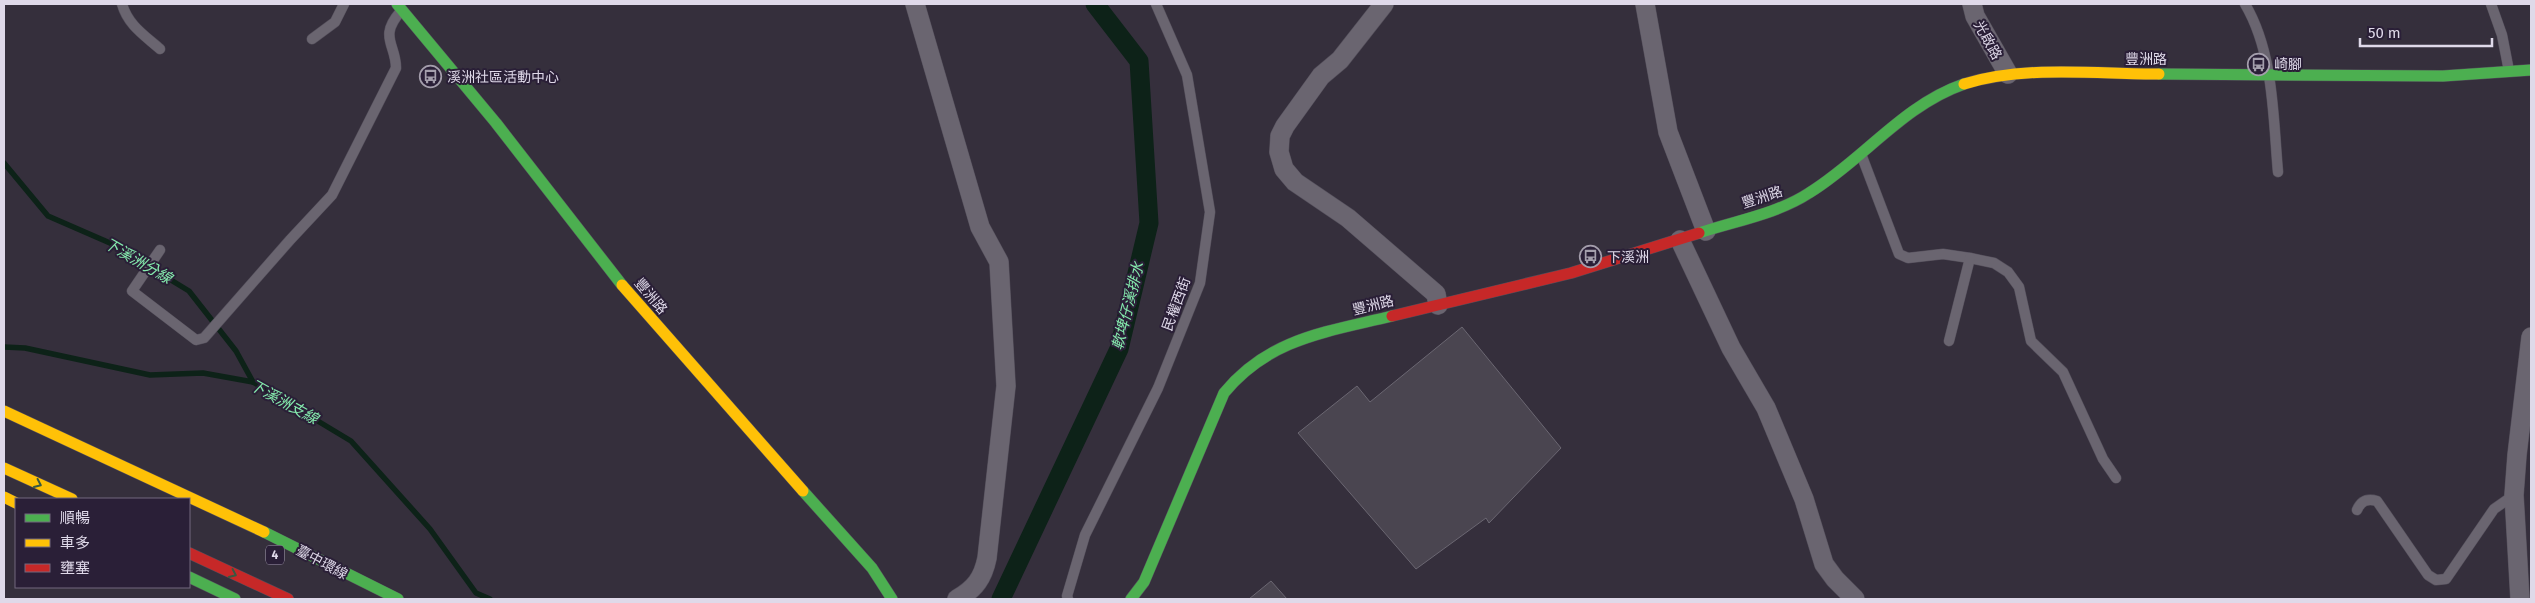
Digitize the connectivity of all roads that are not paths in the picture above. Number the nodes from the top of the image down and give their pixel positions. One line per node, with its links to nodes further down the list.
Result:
1 (122, 4): 12 (lane)
2 (344, 4): 11 (lane)
3 (915, 4): 42 (street)
4 (1156, 4): 43 (lane, 民權西街)
5 (1384, 4): 23 (street)
6 (1645, 4): 19 (street)
7 (1972, 4): 14 (street, 光啟路)
8 (2244, 4): 16 (lane)
9 (2490, 4): 13 (lane)
10 (399, 7): 21 (lane); 41 (main road, 豐洲路)
11 (312, 39)
12 (160, 49)
13 (2509, 72): 15 (main road, 豐洲路); 16 (main road, 豐洲路)
14 (2008, 74): 16 (main road, 豐洲路); 17 (main road, 豐洲路)
15 (2530, 74)
16 (2269, 75): 18 (lane)
17 (1861, 154): 19 (main road, 豐洲路); 22 (lane)
18 (2278, 172)
19 (1706, 231): 20 (main road, 豐洲路)
20 (1680, 240): 23 (main road, 豐洲路); 45 (street)
21 (160, 250)
22 (1970, 258): 25 (lane); 29 (lane)
23 (1438, 305): 44 (main road, 豐洲路)
24 (2531, 337): 30 (street)
25 (1949, 341)
26 (4, 411): 40 (main road)
27 (4, 421): 32 (street)
28 (4, 468): 31 (main road, one-way to 31)
29 (2116, 478)
30 (2514, 496): 34 (lane); 46 (street)
31 (70, 498)
32 (171, 498)
33 (190, 507): 39 (street)
34 (2357, 510)
35 (190, 553): 38 (main road, one-way to 38)
36 (190, 577): 37 (main road)
37 (235, 599)
38 (288, 599)
39 (390, 599)
40 (398, 599)
41 (892, 599)
42 (956, 599)
43 (1068, 599)
44 (1131, 599)
45 (1855, 599)
46 (2520, 599)

